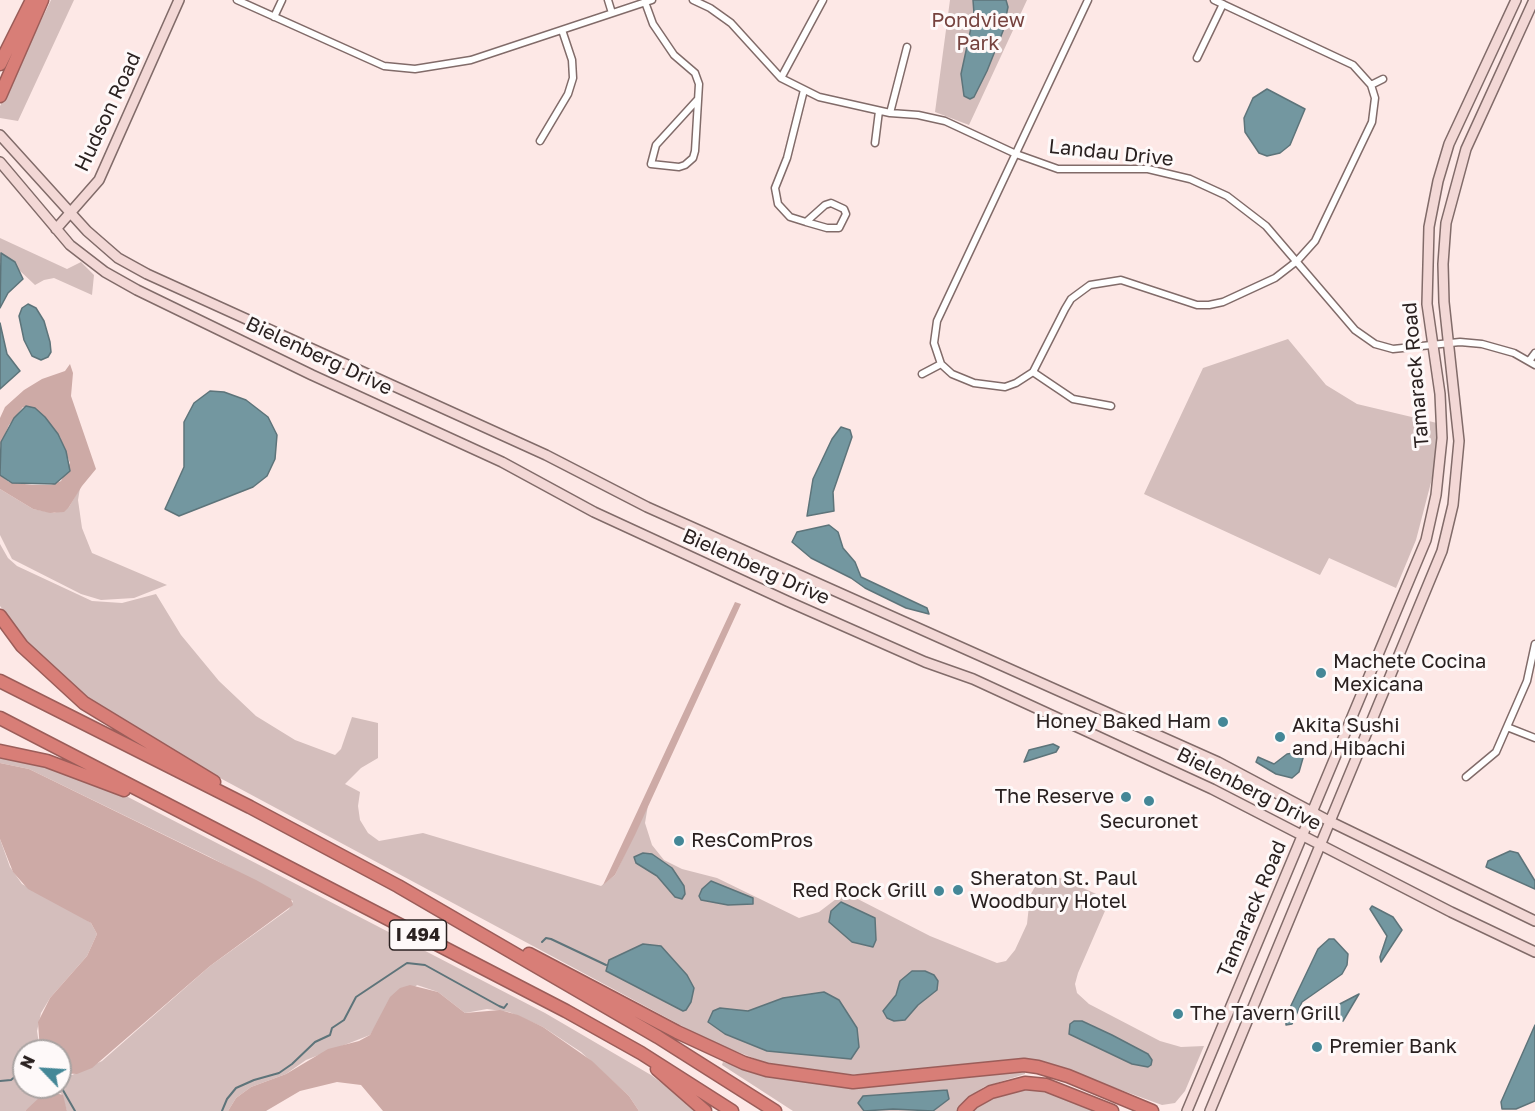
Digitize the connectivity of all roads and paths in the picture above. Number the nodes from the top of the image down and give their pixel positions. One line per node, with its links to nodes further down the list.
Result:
1 (32, 0): 24 (highway)
2 (42, 0): 21 (highway)
3 (179, 0): 39 (street, Hudson Road)
4 (237, 0): 19 (street)
5 (282, 0): 19 (street)
6 (608, 0): 18 (street)
7 (652, 0): 15 (street)
8 (693, 0): 17 (street, Landau Drive)
9 (713, 0): 17 (street)
10 (823, 0): 25 (street)
11 (1088, 0): 37 (street)
12 (1214, 0): 16 (street)
13 (1516, 0): 44 (street, Tamarack Road)
14 (1534, 0): 43 (street, Tamarack Road)
15 (645, 2): 18 (street); 31 (street)
16 (1223, 4): 23 (street); 27 (street)
17 (710, 8): 25 (street, Landau Drive)
18 (612, 13): 20 (street)
19 (274, 17): 20 (street)
20 (562, 30): 35 (street)
21 (25, 40): 28 (highway); 30 (highway)
22 (907, 47): 33 (street)
23 (1197, 58)
24 (0, 64)
25 (781, 78): 29 (street, Landau Drive)
26 (1383, 79): 27 (street)
27 (1371, 84): 42 (street)
28 (0, 87)
29 (804, 90): 32 (street, Landau Drive); 40 (street)
30 (0, 96)
31 (698, 99): 31 (street)
32 (879, 111): 33 (street, Landau Drive); 36 (street)
33 (890, 114): 37 (street, Landau Drive)
34 (0, 135): 39 (street, Bielenberg Drive)
35 (540, 141)
36 (875, 143)
37 (1016, 154): 42 (street, Landau Drive); 47 (street)
38 (0, 162): 41 (street, Bielenberg Drive)
39 (70, 214): 41 (street, Hudson Road); 59 (street, Bielenberg Drive)
40 (806, 222): 40 (street)
41 (56, 229): 63 (street, Bielenberg Drive)
42 (1297, 261): 44 (street, Landau Drive); 48 (street)
43 (1448, 342): 44 (street, Landau Drive); 46 (street, Landau Drive); 62 (street, Tamarack Road)
44 (1432, 345): 59 (street, Tamarack Road)
45 (1535, 353): 46 (street)
46 (1532, 363)
47 (941, 364): 48 (street); 49 (street)
48 (1033, 372): 50 (street)
49 (922, 374)
50 (1111, 406)
51 (0, 616): 60 (highway)
52 (1535, 644): 55 (street)
53 (0, 681): 60 (highway, I 494)
54 (0, 718): 61 (highway, I 494)
55 (1507, 728): 56 (street); 58 (street)
56 (1535, 738)
57 (0, 751): 61 (highway)
58 (1466, 777)
59 (1312, 811): 62 (street, Bielenberg Drive); 63 (street, Tamarack Road)
60 (270, 818): 66 (highway, I 494)
61 (192, 819): 68 (highway, I 494)
62 (1331, 822): 64 (street, Tamarack Road); 65 (street, Bielenberg Drive)
63 (1302, 836): 64 (street, Bielenberg Drive); 75 (street, Tamarack Road)
64 (1320, 846): 67 (street, Bielenberg Drive); 76 (street, Tamarack Road)
65 (1535, 921)
66 (467, 927): 71 (highway, I 494); 74 (highway)
67 (1535, 951)
68 (641, 1053): 69 (highway); 70 (highway, I 494)
69 (705, 1111)
70 (732, 1111)
71 (774, 1111)
72 (964, 1111): 73 (highway)
73 (1112, 1111)
74 (1152, 1111)
75 (1187, 1111)
76 (1210, 1111)

